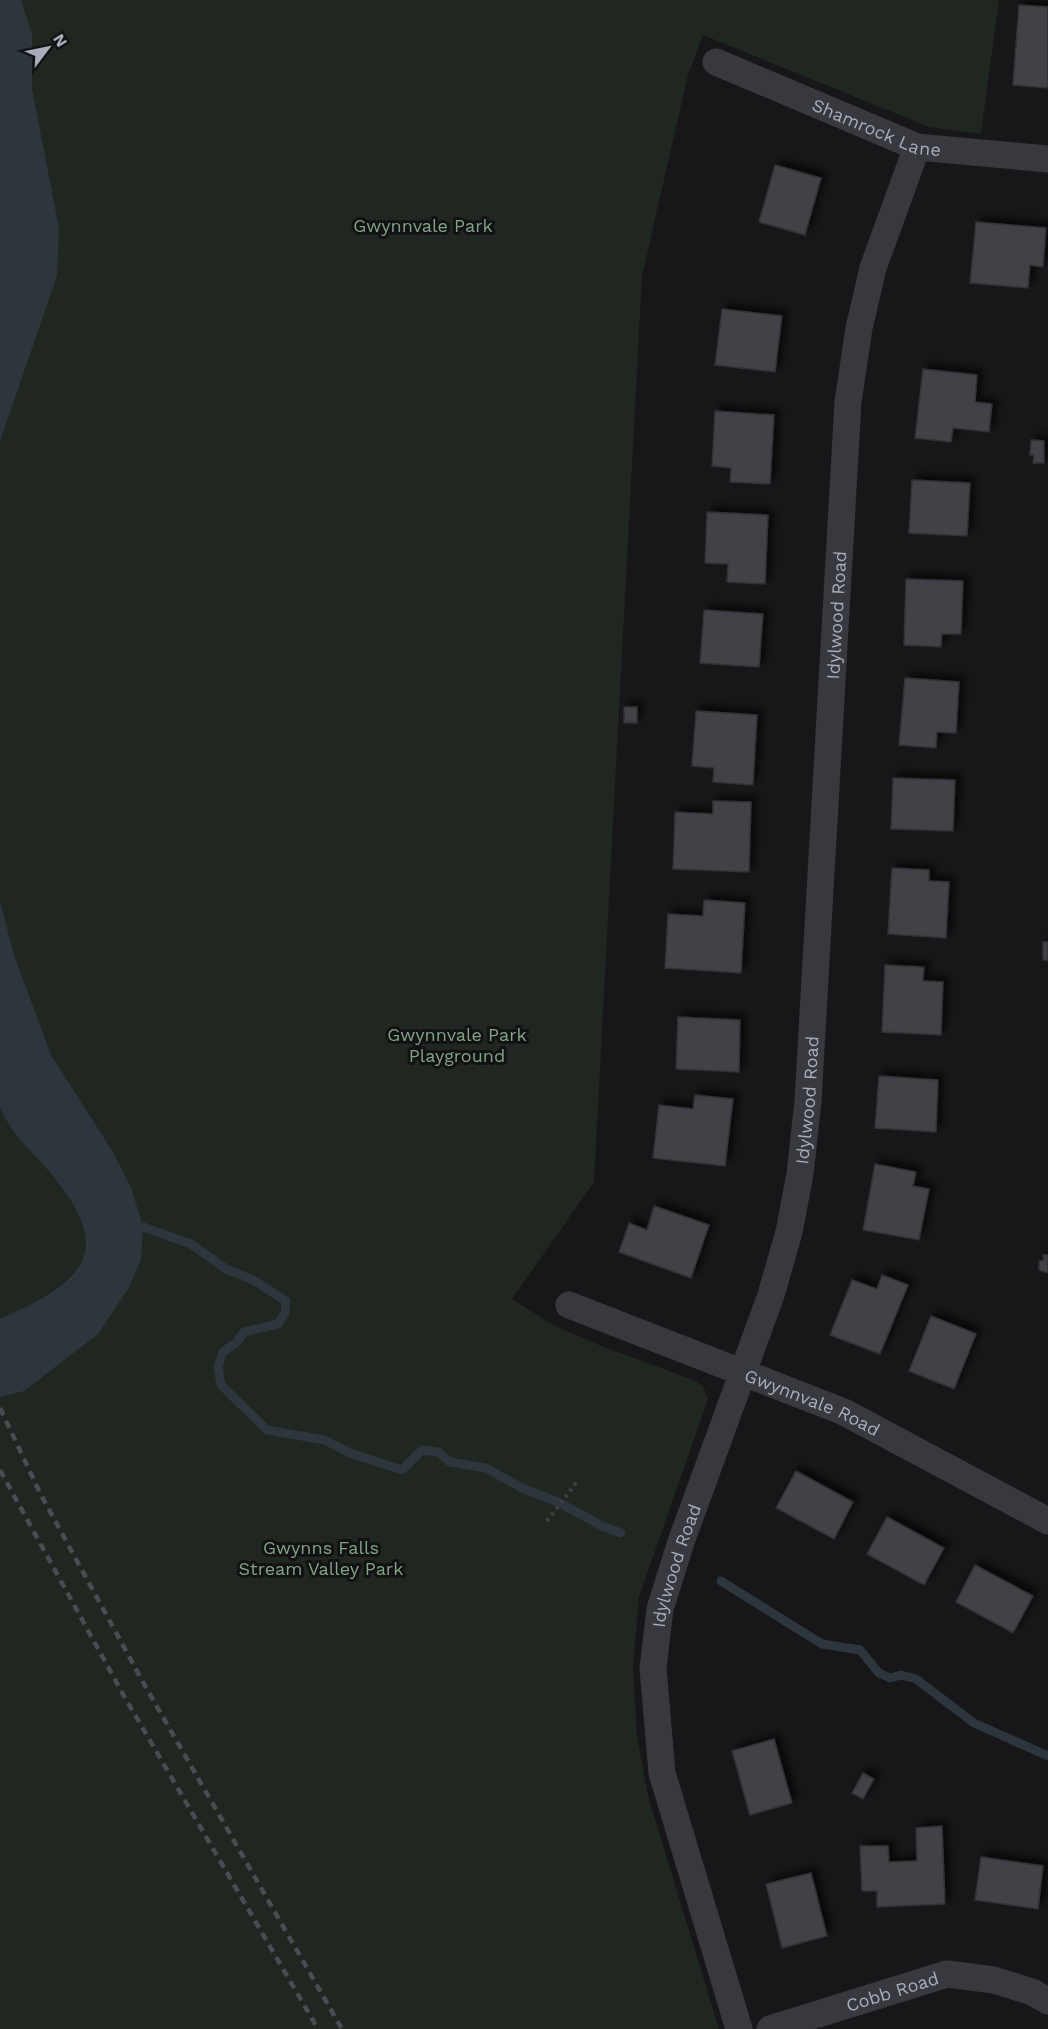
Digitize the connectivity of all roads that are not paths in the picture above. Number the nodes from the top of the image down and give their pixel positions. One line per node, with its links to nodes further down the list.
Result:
1 (716, 62): 2 (street, Shamrock Lane)
2 (917, 147): 3 (street, Shamrock Lane); 5 (street, Idylwood Road)
3 (1048, 159)
4 (569, 1305): 5 (street, Gwynnvale Road)
5 (742, 1372): 6 (street, Gwynnvale Road); 8 (street, Idylwood Road)
6 (1048, 1521)
7 (1048, 2001): 9 (street, Cobb Road)
8 (739, 2029)
9 (770, 2029)

